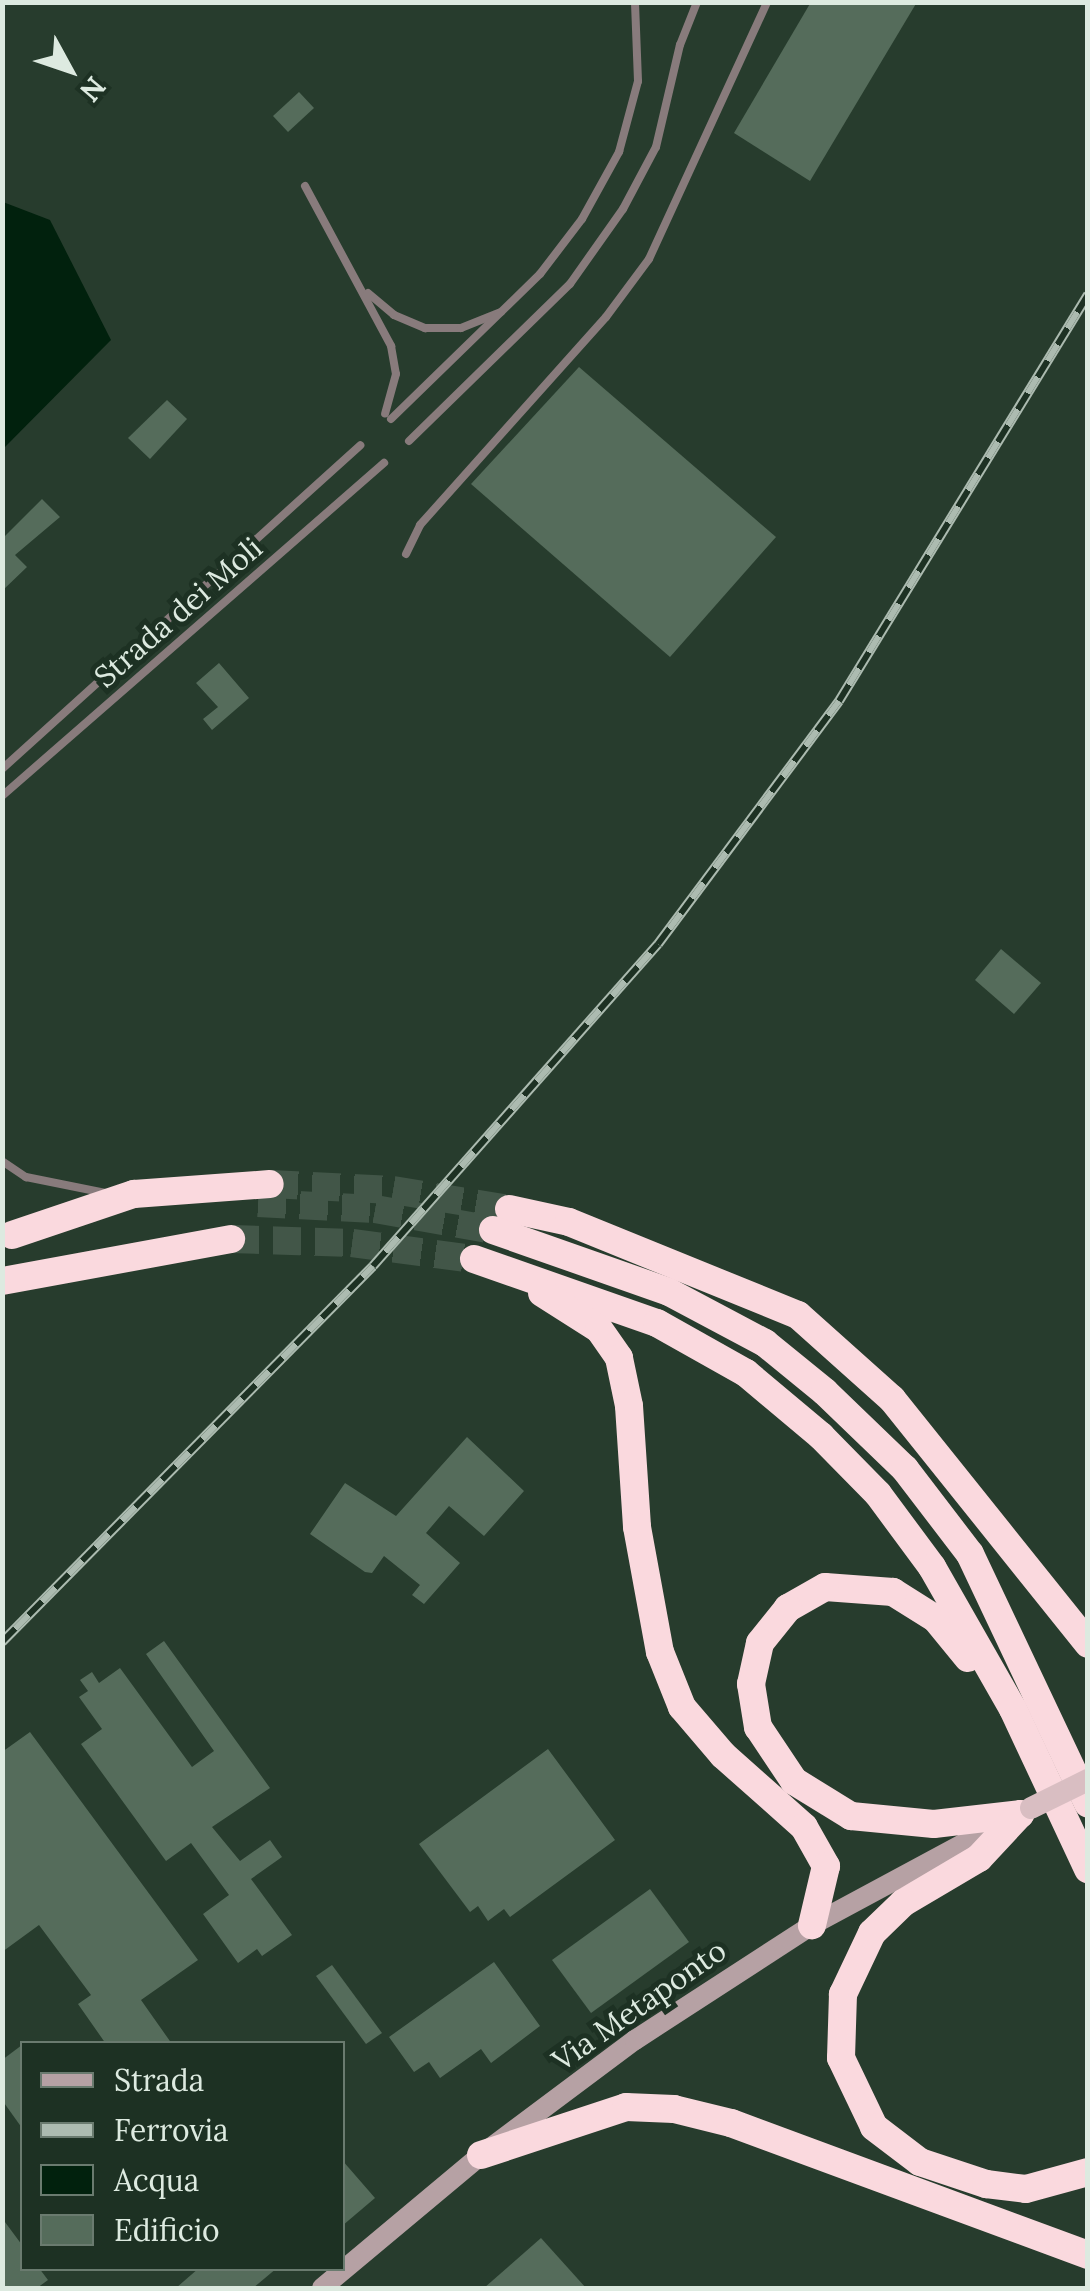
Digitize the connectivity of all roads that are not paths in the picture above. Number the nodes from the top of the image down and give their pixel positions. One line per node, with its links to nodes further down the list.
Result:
1 (635, 2): 6 (lane)
2 (697, 2): 7 (lane)
3 (767, 2): 10 (lane)
4 (305, 186): 5 (lane)
5 (364, 288): 6 (lane); 6 (lane)
6 (505, 310)
7 (409, 441)
8 (360, 446): 11 (lane)
9 (384, 462): 12 (lane, Strada dei Moli)
10 (406, 554)
11 (2, 769)
12 (2, 796)
13 (2, 1160): 14 (lane)
14 (134, 1194): 15 (highway); 15 (highway)
15 (8, 1236)
16 (230, 1239): 17 (highway)
17 (2, 1281)
18 (1088, 1644): 21 (highway)
19 (1014, 1709): 22 (highway); 23 (highway); 24 (highway)
20 (1088, 1780): 22 (main road, bridge)
21 (1088, 1804)
22 (1025, 1811): 24 (main road, Via Metaponto); 26 (highway)
23 (1088, 1869)
24 (812, 1925): 25 (main road, Via Metaponto)
25 (481, 2154): 27 (highway); 28 (main road, Via Metaponto)
26 (1088, 2172)
27 (1088, 2255)
28 (345, 2269)
29 (342, 2271): 30 (main road, Via Metaponto)
30 (322, 2288)

